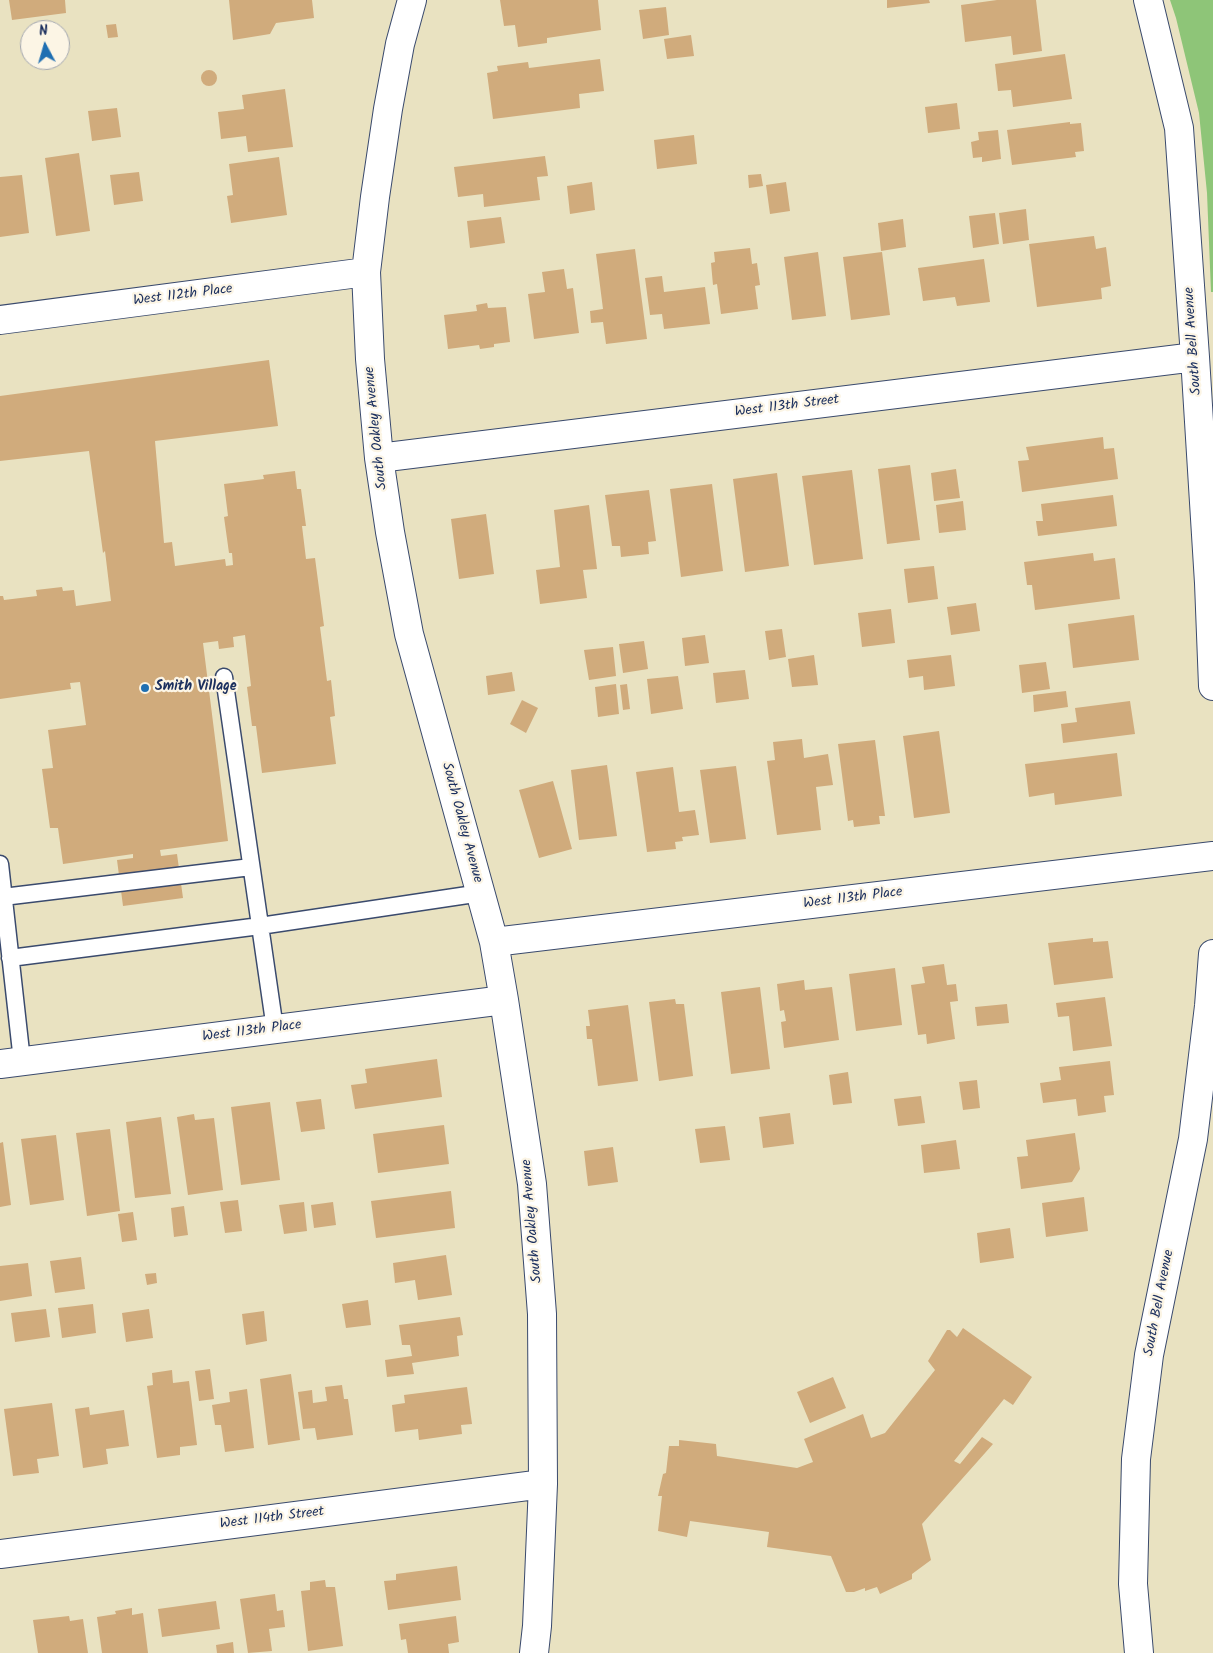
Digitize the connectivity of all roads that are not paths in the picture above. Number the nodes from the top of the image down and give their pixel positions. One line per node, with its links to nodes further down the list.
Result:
1 (412, 0): 3 (street, South Oakley Avenue)
2 (1148, 0): 5 (street, South Bell Avenue)
3 (366, 272): 4 (street, West 112th Place); 6 (street, South Oakley Avenue)
4 (0, 320)
5 (1195, 357): 6 (street, West 113th Street); 8 (street, South Bell Avenue)
6 (379, 458): 12 (street, South Oakley Avenue)
7 (224, 676): 11 (lane)
8 (1213, 686)
9 (1213, 856): 15 (street, West 113th Place)
10 (0, 864): 13 (lane)
11 (251, 867): 13 (lane); 14 (lane)
12 (480, 893): 14 (lane); 15 (street, South Oakley Avenue)
13 (3, 897): 17 (lane)
14 (260, 926): 17 (lane); 19 (lane)
15 (494, 942): 18 (street, South Oakley Avenue)
16 (1213, 954): 24 (street, South Bell Avenue)
17 (10, 958): 20 (lane)
18 (504, 1000): 19 (street, West 113th Place); 21 (street, South Oakley Avenue)
19 (275, 1029): 20 (street, West 113th Place)
20 (11, 1062)
21 (543, 1484): 22 (street, West 114th Street); 23 (street, South Oakley Avenue)
22 (0, 1554)
23 (534, 1653)
24 (1139, 1653)

